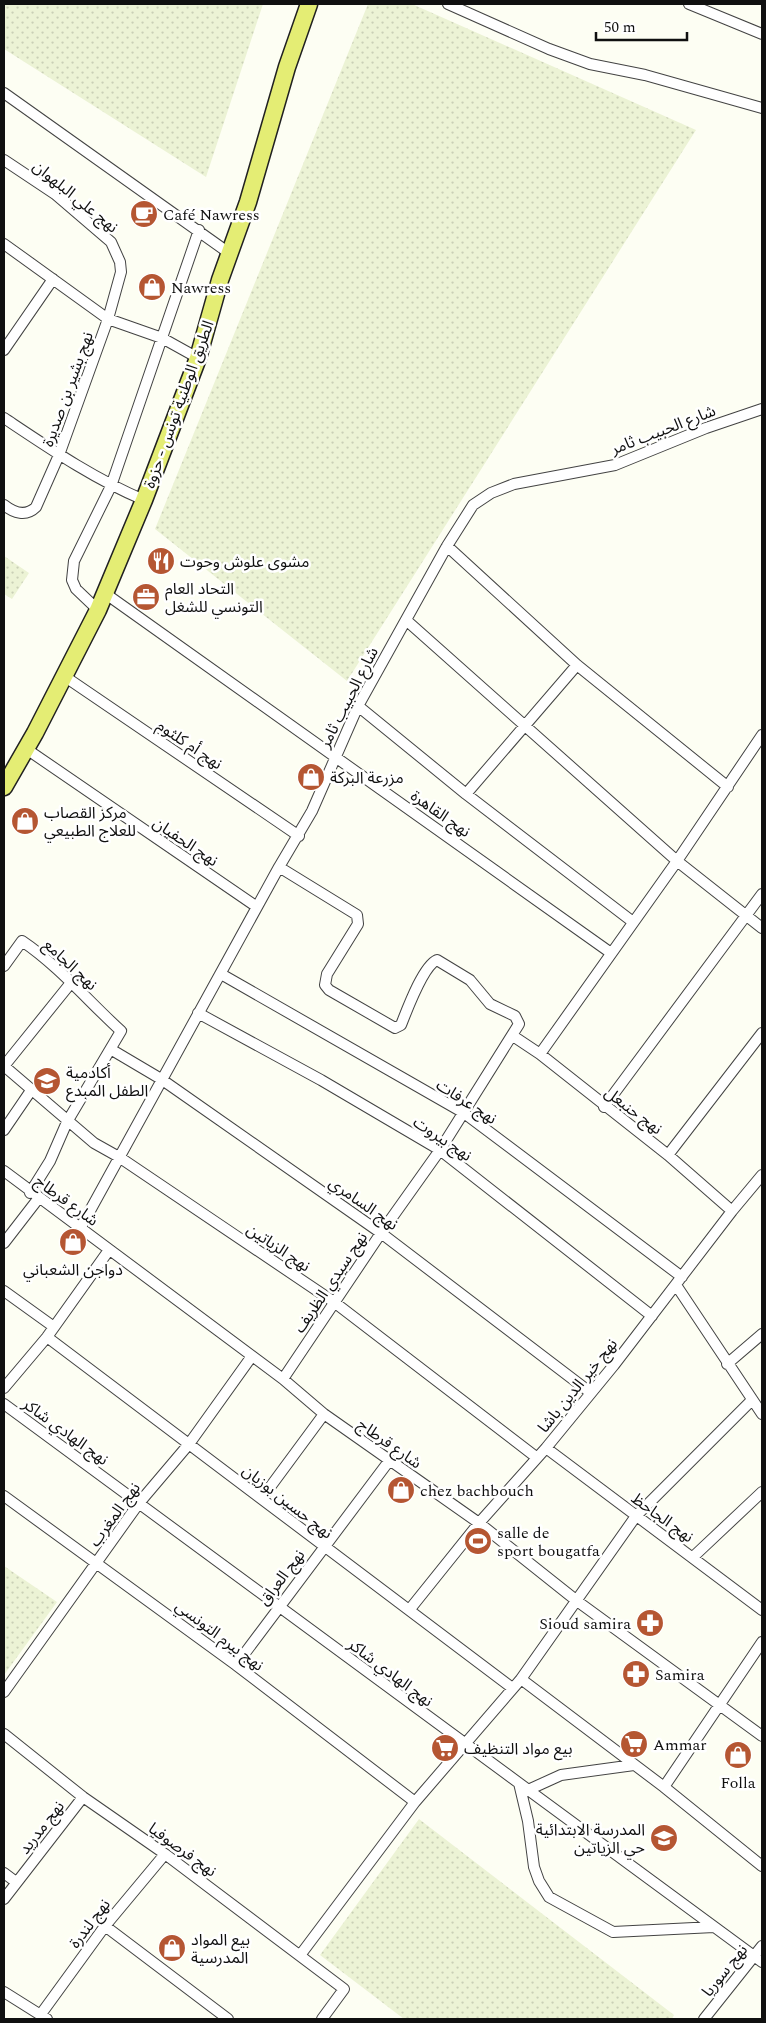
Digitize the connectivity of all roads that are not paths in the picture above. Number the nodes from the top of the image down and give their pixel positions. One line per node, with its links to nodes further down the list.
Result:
1 (309, 4): 10 (main road, الطريق الوطنية تونس - حزوة)
2 (448, 4): 6 (street)
3 (689, 4): 4 (street)
4 (762, 34)
5 (4, 93): 8 (street)
6 (762, 108)
7 (4, 160): 11 (street, نهج علي البلهوان)
8 (199, 230): 10 (street); 14 (street)
9 (4, 244): 12 (street)
10 (229, 253): 16 (main road, الطريق الوطنية تونس - حزوة)
11 (120, 262): 13 (street, نهج بشير بن صديرة)
12 (53, 279): 13 (street); 15 (street)
13 (108, 319): 14 (street); 19 (street, نهج بشير بن صديرة)
14 (162, 338): 16 (street); 20 (street)
15 (4, 350)
16 (198, 358): 21 (main road, الطريق الوطنية تونس - حزوة)
17 (762, 409): 23 (street, شارع الحبيب ثامر)
18 (4, 418): 19 (street)
19 (59, 455): 20 (street); 22 (street, نهج بشير بن صديرة)
20 (111, 486): 21 (street); 25 (street)
21 (144, 500): 24 (main road, الطريق الوطنية تونس - حزوة)
22 (4, 505)
23 (447, 546): 26 (street, شارع الحبيب ثامر); 27 (street)
24 (106, 594): 25 (main road, الطريق الوطنية تونس - حزوة); 33 (street, نهج القاهرة)
25 (98, 610): 28 (main road, الطريق الوطنية تونس - حزوة)
26 (406, 620): 29 (street, شارع الحبيب ثامر); 30 (street)
27 (577, 665): 30 (street); 35 (street)
28 (64, 676): 32 (main road, الطريق الوطنية تونس - حزوة); 37 (street, نهج أم كلثوم)
29 (358, 706): 33 (street, شارع الحبيب ثامر); 36 (street)
30 (525, 724): 36 (street); 38 (street)
31 (762, 735): 35 (street)
32 (25, 748): 34 (main road, الطريق الوطنية تونس - حزوة); 41 (street, نهج الحفيان)
33 (335, 756): 37 (street, شارع الحبيب ثامر); 45 (street, نهج القاهرة)
34 (4, 787)
35 (728, 787): 38 (street)
36 (466, 794): 43 (street)
37 (299, 836): 39 (street, شارع الحبيب ثامر)
38 (677, 861): 42 (street); 43 (street)
39 (278, 867): 41 (street, شارع الحبيب ثامر); 50 (street, نهج حنبعل)
40 (762, 894): 42 (street)
41 (257, 907): 47 (street, شارع الحبيب ثامر)
42 (747, 915): 44 (street); 57 (street)
43 (633, 922): 45 (street)
44 (762, 928)
45 (611, 953): 53 (street)
46 (4, 966): 48 (street, نهج الجامع)
47 (221, 974): 49 (street, شارع الحبيب ثامر); 58 (street, نهج عرفات)
48 (70, 984): 52 (street, نهج الجامع); 54 (street)
49 (198, 1013): 55 (street, شارع الحبيب ثامر); 61 (street, نهج بيروت)
50 (516, 1032): 53 (street, نهج حنبعل); 58 (street, نهج سيدي الظريف)
51 (762, 1033): 62 (street)
52 (112, 1050): 55 (street, نهج السامري); 59 (street)
53 (540, 1054): 57 (street, نهج حنبعل)
54 (4, 1066): 56 (street, نهج الزياتين)
55 (161, 1079): 63 (street, شارع الحبيب ثامر); 69 (street, نهج السامري)
56 (32, 1089): 59 (street, نهج الزياتين); 60 (street)
57 (604, 1106): 62 (street, نهج حنبعل)
58 (464, 1114): 61 (street, نهج سيدي الظريف); 72 (street, نهج عرفات)
59 (67, 1122): 63 (street, نهج الزياتين); 66 (street)
60 (4, 1130)
61 (440, 1150): 69 (street, نهج سيدي الظريف); 75 (street, نهج بيروت)
62 (668, 1154): 67 (street, نهج حنبعل)
63 (119, 1157): 68 (street, شارع الحبيب ثامر); 74 (street, نهج الزياتين)
64 (4, 1171): 66 (street, شارع قرطاج)
65 (762, 1175): 67 (street, نهج خير الدين باشا)
66 (34, 1196): 68 (street, شارع قرطاج); 70 (street)
67 (732, 1211): 72 (street, نهج خير الدين باشا)
68 (81, 1227): 71 (street, شارع قرطاج)
69 (381, 1233): 74 (street, نهج سيدي الظريف); 83 (street, نهج السامري)
70 (4, 1243)
71 (109, 1250): 76 (street); 79 (street, شارع قرطاج)
72 (679, 1281): 75 (street, نهج خير الدين باشا); 80 (street)
73 (4, 1291): 76 (street)
74 (334, 1302): 81 (street, نهج سيدي الظريف); 90 (street, نهج الزياتين)
75 (652, 1316): 83 (street, نهج خير الدين باشا)
76 (54, 1327): 78 (street)
77 (762, 1334): 80 (street)
78 (47, 1337): 82 (street); 88 (street, نهج حسين بوزيان)
79 (252, 1356): 81 (street, شارع قرطاج); 88 (street, نهج المغرب)
80 (727, 1364): 84 (street)
81 (283, 1379): 87 (street, شارع قرطاج)
82 (4, 1388)
83 (591, 1393): 89 (street, نهج خير الدين باشا)
84 (752, 1400): 86 (street); 96 (street)
85 (4, 1404): 95 (street, نهج الهادي شاكر)
86 (762, 1412)
87 (324, 1414): 91 (street, شارع قرطاج); 94 (street)
88 (189, 1444): 94 (street, نهج حسين بوزيان); 95 (street, نهج المغرب)
89 (546, 1448): 90 (street, نهج خير الدين باشا); 96 (street, نهج الجاحظ)
90 (536, 1457): 97 (street, نهج خير الدين باشا)
91 (389, 1461): 97 (street, شارع قرطاج); 98 (street, نهج العراق)
92 (762, 1492): 99 (street)
93 (4, 1496): 100 (street, نهج بيرم التونسي)
94 (262, 1498): 98 (street, نهج حسين بوزيان)
95 (139, 1503): 100 (street, نهج المغرب); 102 (street, نهج الهادي شاكر)
96 (636, 1516): 99 (street, نهج الجاحظ); 101 (street)
97 (479, 1523): 101 (street, شارع قرطاج); 103 (street, نهج خير الدين باشا)
98 (323, 1547): 102 (street, نهج العراق); 103 (street, نهج حسين بوزيان)
99 (693, 1557): 104 (street, نهج الجاحظ)
100 (98, 1562): 106 (street, نهج بيرم التونسي); 109 (street, نهج المغرب)
101 (577, 1601): 107 (street); 110 (street, شارع قرطاج)
102 (278, 1606): 106 (street, نهج العراق); 113 (street, نهج الهادي شاكر)
103 (410, 1609): 108 (street, نهج حسين بوزيان)
104 (762, 1610)
105 (762, 1642): 110 (street)
106 (236, 1665): 119 (street, نهج بيرم التونسي)
107 (521, 1679): 108 (street); 114 (street)
108 (511, 1688): 113 (street)
109 (4, 1692)
110 (720, 1705): 112 (street, شارع قرطاج); 116 (street)
111 (5, 1736): 118 (street, نهج فرصوفيا)
112 (762, 1736)
113 (464, 1745): 115 (street, نهج الهادي شاكر); 119 (street)
114 (634, 1765): 116 (street); 117 (street)
115 (519, 1783): 117 (street, نهج الهادي شاكر); 126 (street)
116 (664, 1787): 121 (street)
117 (528, 1790): 126 (street, نهج الهادي شاكر)
118 (83, 1797): 120 (street, نهج فرصوفيا); 123 (street, نهج مدريد)
119 (415, 1802): 128 (street)
120 (165, 1854): 125 (street, نهج لندرة); 128 (street, نهج فرصوفيا)
121 (762, 1866)
122 (4, 1873): 123 (street)
123 (16, 1882): 124 (street, نهج مدريد)
124 (4, 1899)
125 (105, 1926): 131 (street, نهج لندرة); 134 (street)
126 (714, 1927): 129 (street, نهج الهادي شاكر)
127 (762, 1946): 129 (street, نهج سوريا)
128 (302, 1954): 133 (street, نهج فرصوفيا)
129 (758, 1960): 132 (street, نهج سوريا)
130 (4, 1992): 131 (street)
131 (44, 2017)
132 (710, 2017)
133 (325, 2018)
134 (228, 2019)

